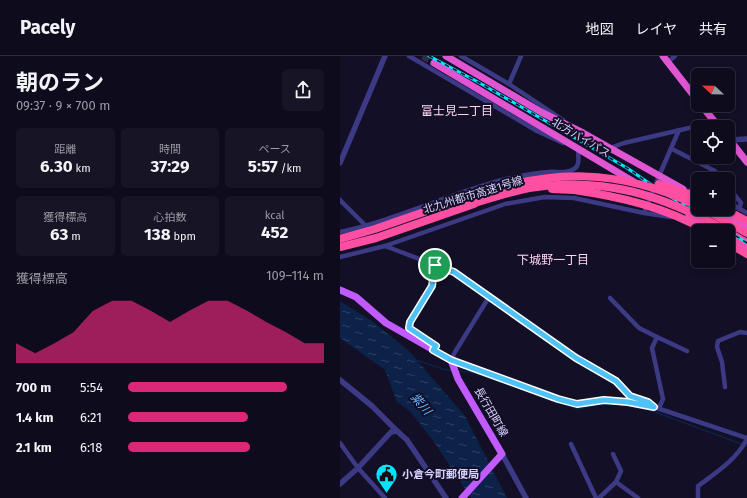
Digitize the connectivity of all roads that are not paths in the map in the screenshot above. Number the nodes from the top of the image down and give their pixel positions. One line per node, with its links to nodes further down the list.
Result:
1 (385, 56): 22 (street)
2 (409, 56): 20 (street)
3 (446, 56): 15 (highway, 北方バイパス)
4 (461, 56): 9 (street)
5 (520, 56): 9 (street)
6 (675, 56): 7 (street)
7 (665, 59): 10 (highway)
8 (434, 63): 20 (highway, 北方バイパス)
9 (509, 84): 15 (street)
10 (691, 92)
11 (707, 112): 12 (highway)
12 (714, 120)
13 (691, 128): 14 (street)
14 (679, 130): 19 (street); 21 (street)
15 (583, 133): 19 (highway, 北方バイパス)
16 (735, 139): 17 (street)
17 (747, 139)
18 (735, 147): 23 (highway)
19 (610, 148): 26 (highway, 北方バイパス)
20 (578, 149): 29 (highway, 北方バイパス); 48 (street)
21 (672, 149): 24 (street); 26 (street)
22 (340, 162)
23 (747, 162)
24 (716, 172)
25 (569, 176): 31 (highway, bridge); 34 (highway, 北九州都市高速1号線, bridge); 53 (highway, 北九州都市高速1号線, bridge)
26 (659, 176): 27 (highway, 北方バイパス); 29 (street)
27 (685, 190): 28 (street); 30 (highway, 北方バイパス)
28 (691, 190)
29 (652, 193): 38 (street); 43 (highway, 北方バイパス)
30 (691, 194)
31 (691, 195)
32 (735, 196): 37 (street)
33 (340, 200): 48 (street)
34 (691, 203)
35 (468, 205): 45 (highway, bridge); 47 (highway, 北九州都市高速1号線, bridge); 57 (highway, 北九州都市高速1号線)
36 (735, 206): 37 (street)
37 (739, 209): 39 (street)
38 (644, 213): 43 (street); 56 (street)
39 (747, 213)
40 (735, 215): 44 (highway)
41 (717, 216): 51 (highway)
42 (729, 216): 49 (highway)
43 (699, 221): 46 (highway, 北方バイパス)
44 (747, 221)
45 (692, 224)
46 (704, 224)
47 (714, 224)
48 (366, 226): 50 (street)
49 (747, 227)
50 (340, 232)
51 (747, 233)
52 (735, 236): 55 (highway, 北九州都市高速1号線)
53 (340, 238)
54 (735, 242): 59 (highway)
55 (747, 243)
56 (385, 246): 61 (street); 62 (street)
57 (340, 247)
58 (735, 247): 60 (highway)
59 (747, 249)
60 (747, 254)
61 (340, 257)
62 (435, 265): 64 (street); 68 (street)
63 (340, 290): 68 (main road)
64 (489, 297): 70 (street); 73 (street)
65 (610, 298): 67 (street)
66 (747, 333): 72 (street)
67 (658, 337): 69 (street); 73 (street)
68 (433, 350): 70 (main road)
69 (687, 351)
70 (451, 360): 73 (street); 79 (main road, 長行田町線)
71 (340, 380): 74 (street)
72 (725, 387)
73 (657, 407): 75 (street)
74 (397, 431): 80 (street); 84 (street)
75 (747, 438): 89 (street)
76 (340, 443): 80 (street)
77 (571, 444): 87 (street)
78 (612, 454): 81 (street)
79 (500, 457): 85 (main road); 86 (street)
80 (358, 468): 82 (street); 83 (street)
81 (616, 482): 87 (street); 88 (street)
82 (340, 484)
83 (385, 498)
84 (446, 498)
85 (462, 498)
86 (526, 498)
87 (598, 498)
88 (638, 498)
89 (698, 498)

